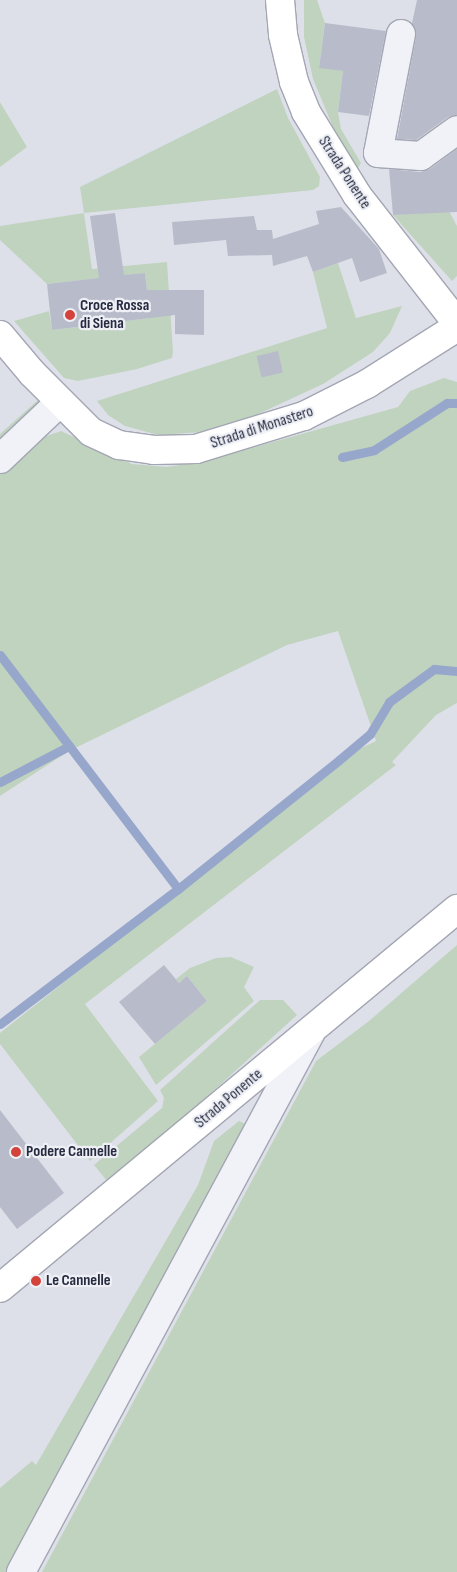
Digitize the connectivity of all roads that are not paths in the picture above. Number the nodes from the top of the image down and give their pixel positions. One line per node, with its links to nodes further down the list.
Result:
1 (280, 0): 4 (main road, Strada Ponente)
2 (401, 34): 3 (street)
3 (457, 130)
4 (457, 325): 6 (main road, Strada di Monastero)
5 (0, 335): 6 (main road, Strada di Monastero)
6 (60, 402): 7 (street)
7 (0, 459)
8 (457, 909): 9 (main road, Strada Ponente)
9 (311, 1032): 10 (main road, Strada Ponente); 11 (street)
10 (0, 1288)
11 (22, 1572)

